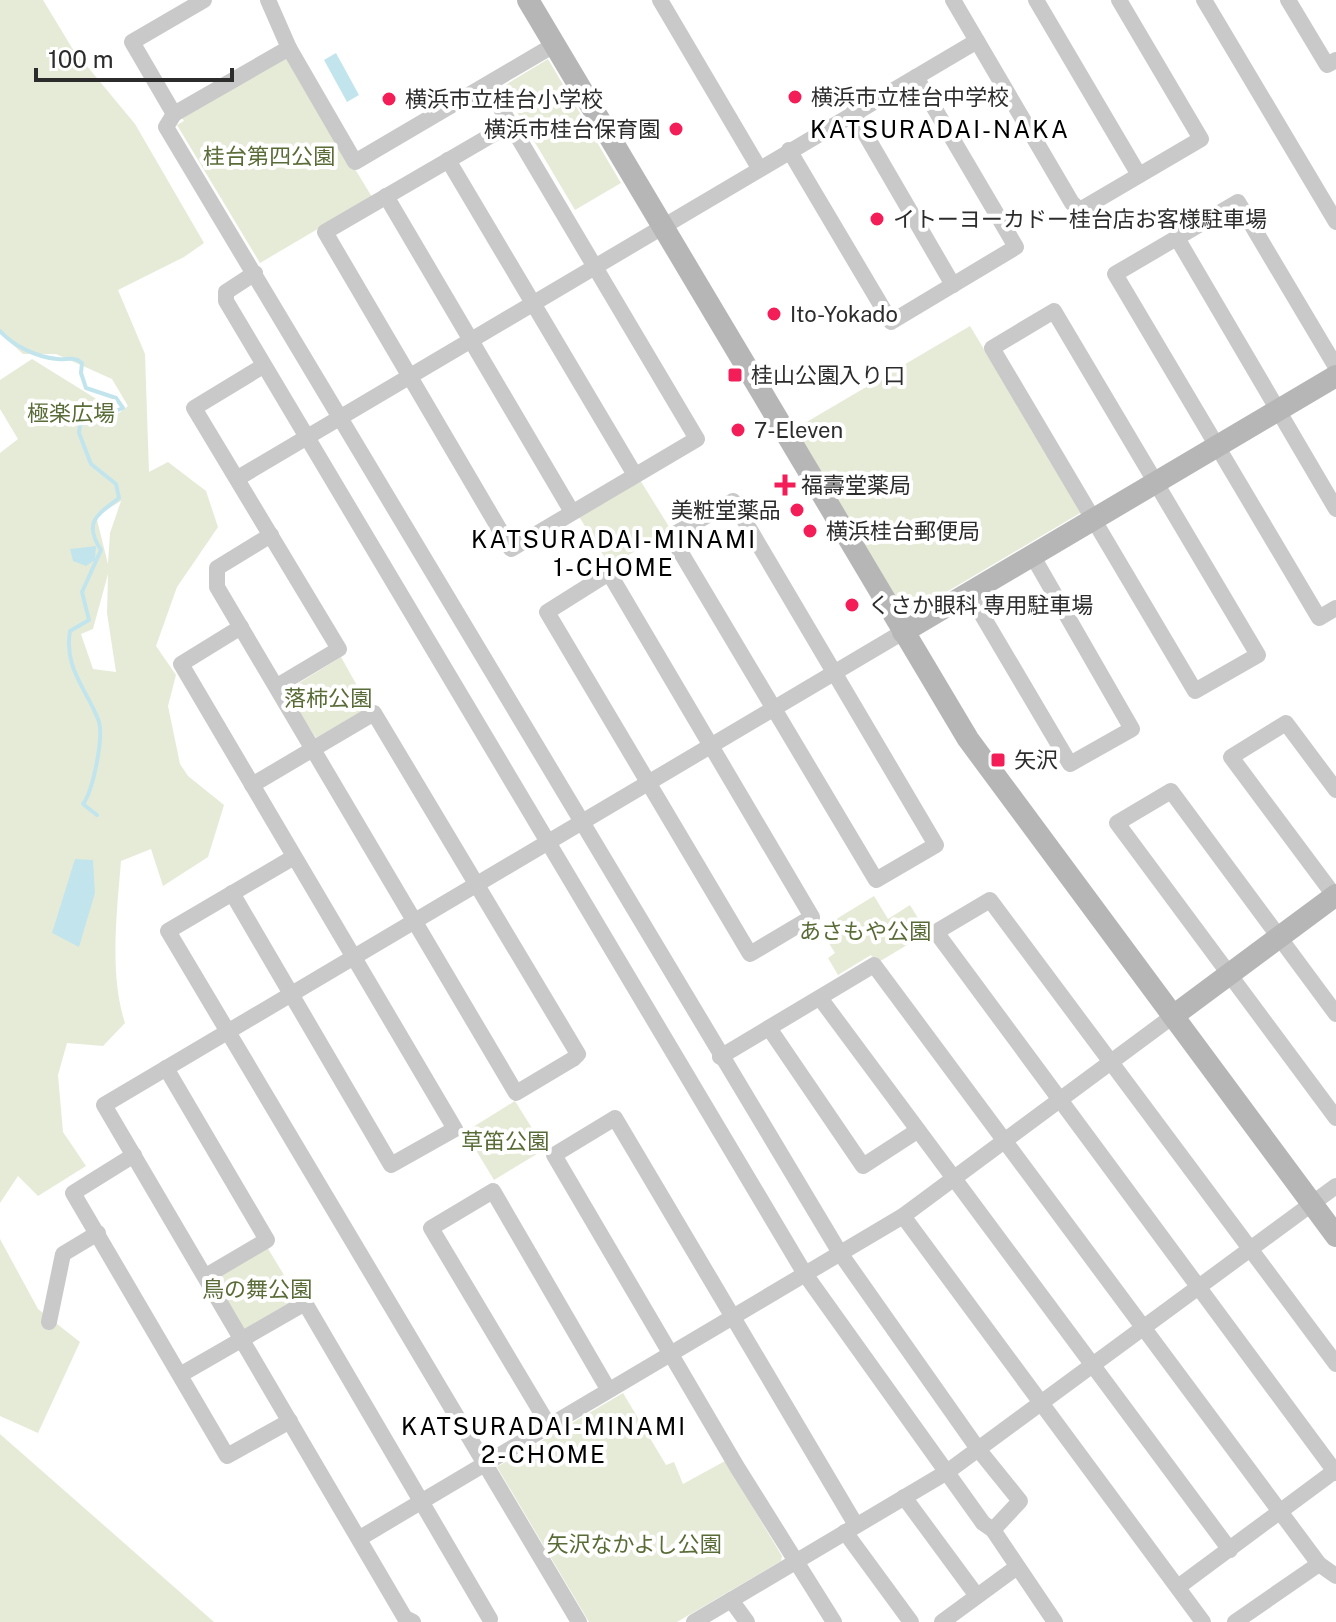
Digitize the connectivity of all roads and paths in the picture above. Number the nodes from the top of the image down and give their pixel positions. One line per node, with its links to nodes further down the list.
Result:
1 (268, 0): 12 (street)
2 (528, 0): 11 (street)
3 (660, 0): 21 (street)
4 (1036, 0): 22 (street)
5 (1119, 0): 22 (street)
6 (1204, 0): 24 (street)
7 (1288, 0): 13 (street)
8 (957, 1): 10 (street)
9 (196, 2): 17 (street)
10 (977, 41): 14 (street); 22 (street)
11 (554, 45): 15 (street); 25 (street)
12 (289, 48): 15 (street); 17 (street)
13 (1336, 60)
14 (916, 77): 16 (street); 29 (street)
15 (487, 85): 18 (street)
16 (853, 113): 19 (street); 29 (street)
17 (174, 114): 28 (street)
18 (509, 125): 20 (street); 27 (street)
19 (789, 150): 21 (street); 29 (street)
20 (448, 160): 23 (street); 30 (street)
21 (759, 168): 25 (street)
22 (1139, 175)
23 (386, 196): 31 (street); 34 (street)
24 (1336, 222)
25 (662, 227): 27 (street); 51 (street)
26 (1177, 238): 33 (street); 36 (street); 39 (street)
27 (595, 266): 30 (street); 40 (street)
28 (255, 273): 32 (street); 37 (street)
29 (953, 285)
30 (532, 301): 31 (street); 40 (street)
31 (470, 339): 34 (street); 44 (street)
32 (263, 366): 38 (street); 41 (street)
33 (1336, 367)
34 (408, 376): 37 (street); 44 (street)
35 (1336, 376): 36 (street)
36 (1278, 410): 39 (street); 43 (street)
37 (342, 415): 38 (street); 60 (street)
38 (306, 438): 41 (street); 61 (street)
39 (1218, 446): 42 (street); 49 (street)
40 (635, 475): 44 (street)
41 (238, 478): 46 (street)
42 (1156, 482): 45 (street); 45 (street); 45 (street)
43 (1336, 509)
44 (572, 512)
45 (1094, 519): 47 (street)
46 (271, 535): 50 (street); 53 (street)
47 (1032, 555): 48 (street); 48 (street)
48 (969, 593): 51 (street)
49 (1336, 608)
50 (241, 627): 53 (street); 58 (street)
51 (903, 632): 52 (street); 73 (street)
52 (834, 673): 54 (street); 54 (street); 54 (street)
53 (277, 686): 56 (street)
54 (772, 709): 55 (street)
55 (710, 746): 57 (street); 57 (street); 57 (street)
56 (315, 749): 58 (street); 63 (street); 66 (street)
57 (649, 782): 60 (street)
58 (252, 785): 62 (street)
59 (1336, 790): 65 (street)
60 (580, 823): 61 (street); 76 (street)
61 (545, 843): 63 (street); 92 (street)
62 (294, 857): 64 (street); 68 (street)
63 (477, 883): 66 (street); 66 (street)
64 (232, 893): 70 (street); 75 (street)
65 (1336, 896): 67 (street)
66 (415, 920): 68 (street)
67 (1279, 937): 69 (street); 69 (street); 72 (street)
68 (353, 957): 70 (street); 70 (street)
69 (1229, 974): 73 (street); 80 (street)
70 (293, 993): 75 (street)
71 (820, 998): 74 (street); 81 (street); 82 (street)
72 (1336, 1014)
73 (1173, 1016): 77 (street); 86 (street)
74 (769, 1028): 76 (street); 81 (street)
75 (228, 1032): 78 (street); 108 (street)
76 (720, 1057): 91 (street)
77 (1112, 1061): 79 (street); 79 (street); 90 (street)
78 (166, 1068): 83 (street); 93 (street)
79 (1059, 1100): 82 (street); 94 (street)
80 (1336, 1118)
81 (917, 1131): 84 (street)
82 (1005, 1140): 84 (street); 97 (street)
83 (134, 1155): 88 (street); 93 (street)
84 (955, 1178): 87 (street); 101 (street)
85 (1336, 1186): 86 (street)
86 (1312, 1204): 89 (street); 90 (street)
87 (903, 1216): 91 (street); 104 (street)
88 (98, 1233): 96 (street); 102 (street)
89 (1336, 1236)
90 (1251, 1250): 94 (street); 100 (street)
91 (840, 1253): 92 (street); 107 (street)
92 (805, 1274): 95 (street); 109 (street)
93 (206, 1276): 98 (street)
94 (1199, 1287): 97 (street); 110 (street)
95 (731, 1316): 99 (street); 99 (street); 114 (street)
96 (49, 1322)
97 (1144, 1328): 101 (street); 113 (street)
98 (242, 1337): 102 (street); 105 (street); 112 (street)
99 (671, 1353): 103 (street); 118 (street)
100 (1336, 1364)
101 (1094, 1365): 104 (street); 117 (street)
102 (180, 1375): 105 (street)
103 (608, 1389): 106 (street); 106 (street)
104 (1042, 1404): 107 (street); 122 (street)
105 (290, 1421): 116 (street)
106 (548, 1424): 108 (street)
107 (978, 1449): 109 (street); 115 (street)
108 (484, 1463): 112 (street); 127 (street)
109 (947, 1472): 111 (street); 115 (street)
110 (1336, 1472): 113 (street)
111 (904, 1497): 114 (street); 123 (street)
112 (422, 1500): 116 (street); 125 (street)
113 (1281, 1513): 117 (street); 119 (street)
114 (850, 1528): 118 (street); 131 (street)
115 (993, 1530): 120 (street)
116 (360, 1538): 126 (street)
117 (1230, 1550): 122 (street)
118 (795, 1561): 124 (street); 130 (street)
119 (1319, 1564): 121 (street); 135 (street)
120 (1017, 1567): 123 (street); 133 (street)
121 (1336, 1576)
122 (1178, 1587): 134 (street)
123 (977, 1596): 132 (street)
124 (731, 1600): 128 (street); 129 (street)
125 (489, 1621)
126 (413, 1622)
127 (579, 1622)
128 (694, 1622)
129 (747, 1622)
130 (834, 1622)
131 (911, 1622)
132 (942, 1622)
133 (1055, 1622)
134 (1203, 1622)
135 (1235, 1622)

